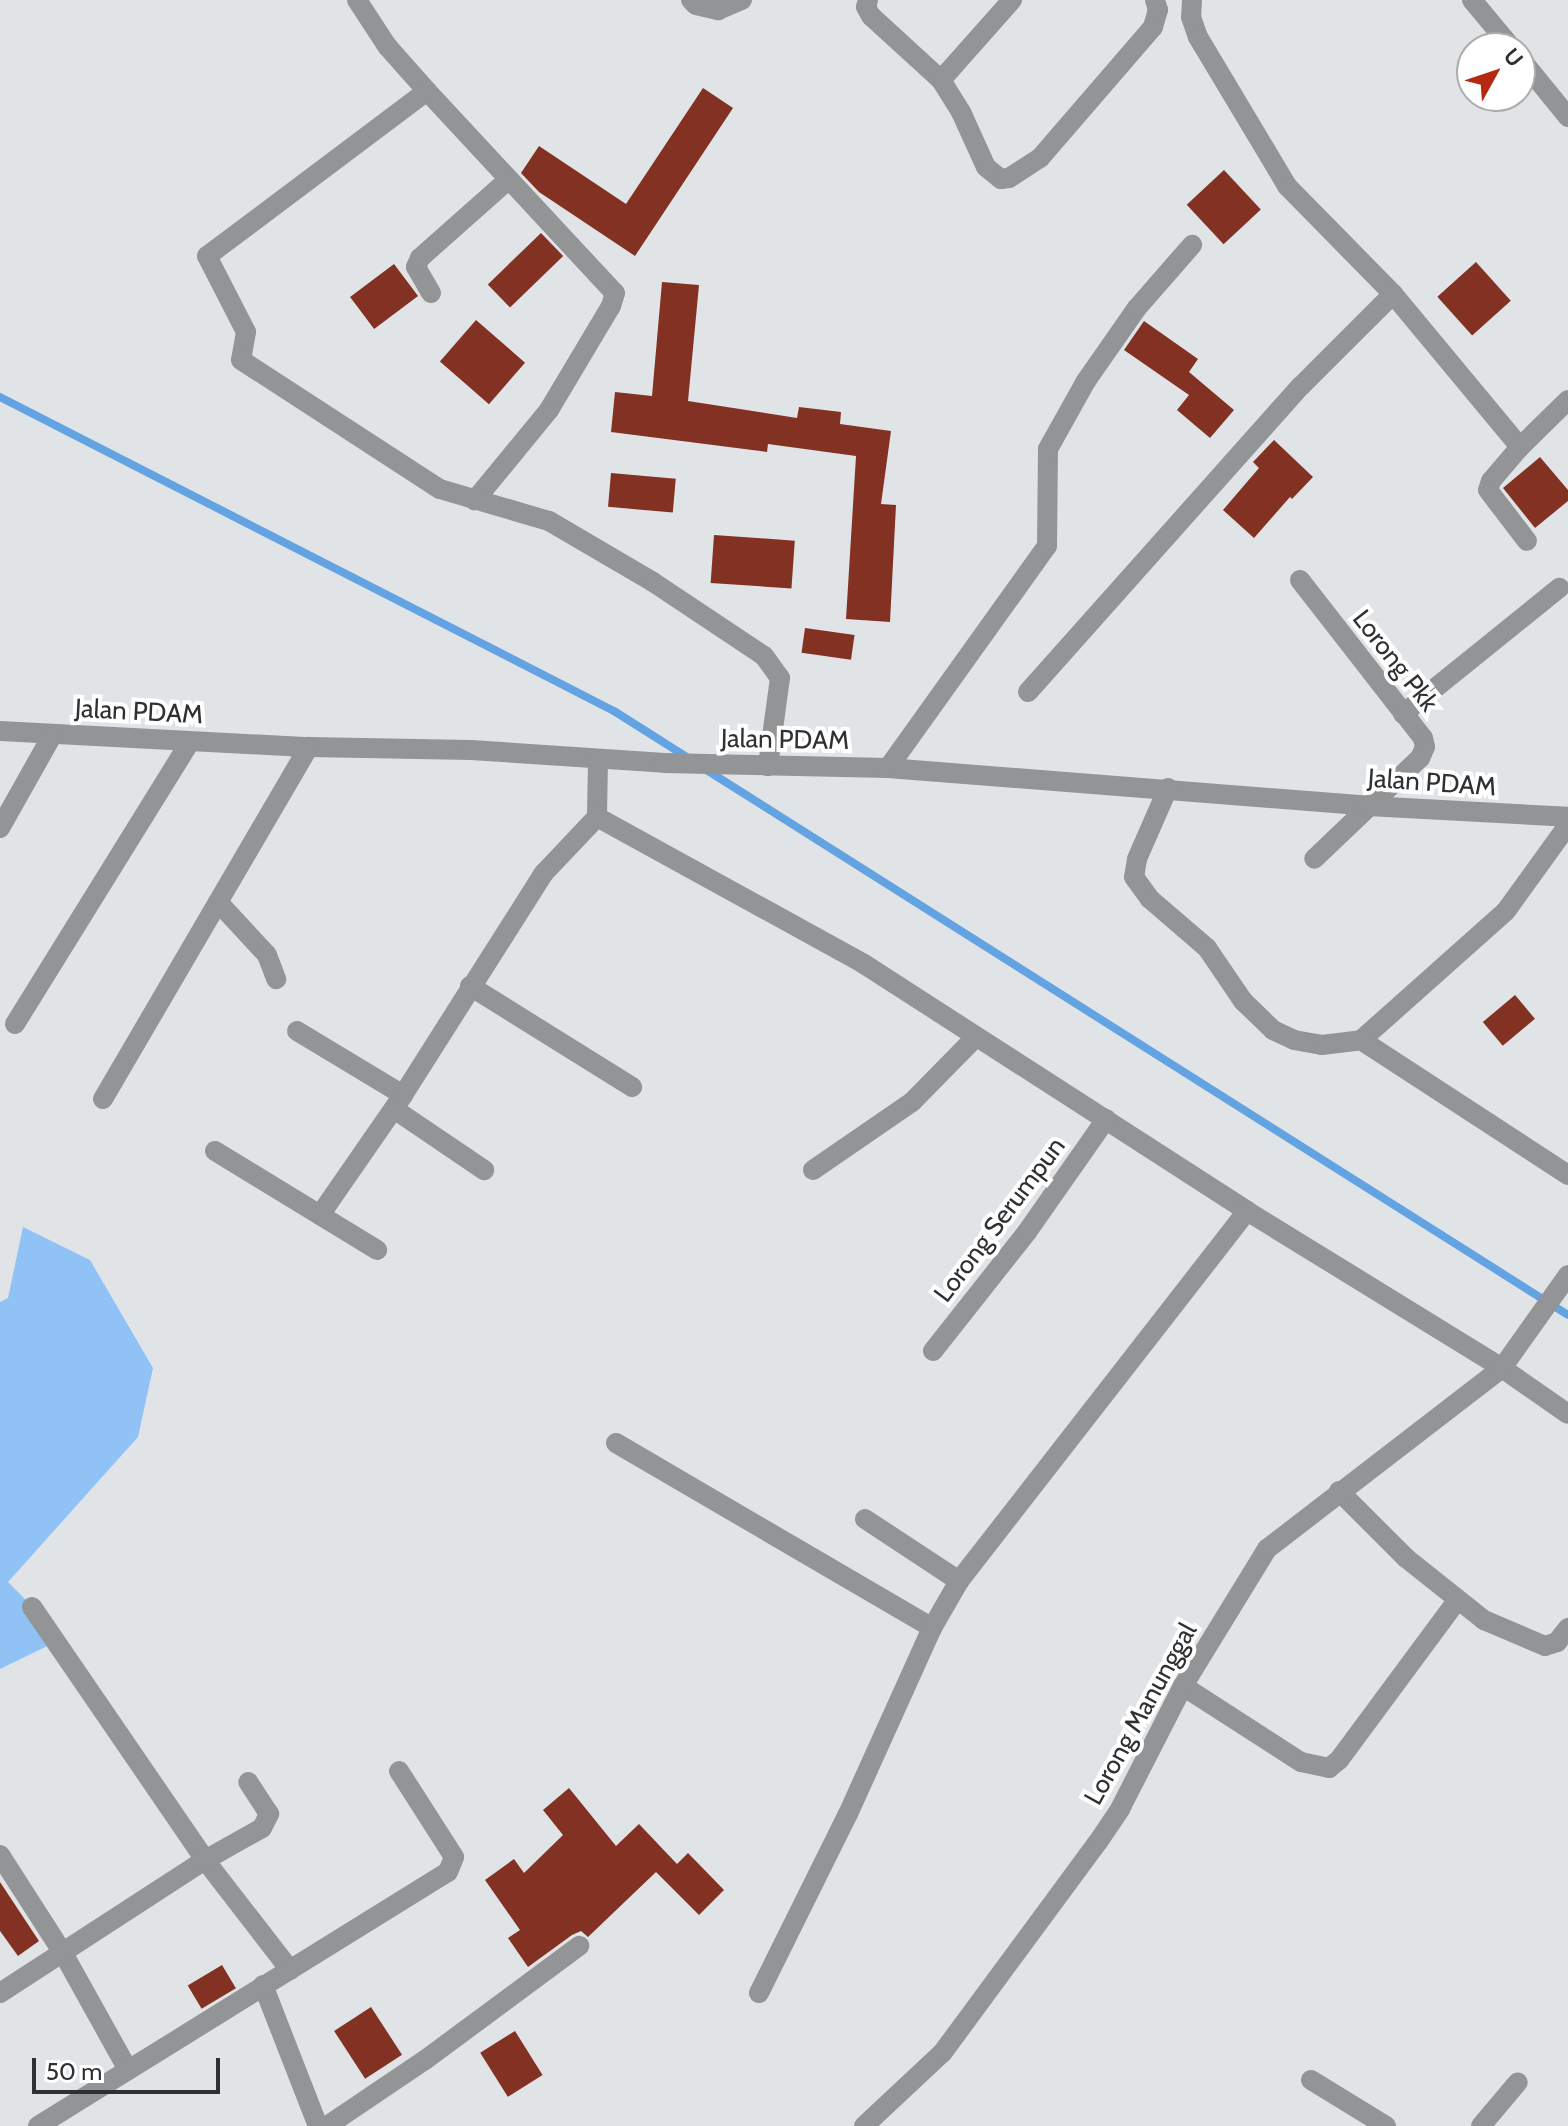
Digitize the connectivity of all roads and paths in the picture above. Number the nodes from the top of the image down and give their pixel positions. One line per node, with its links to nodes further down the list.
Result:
1 (357, 0): 12 (street)
2 (691, 0): 3 (street)
3 (742, 0)
4 (868, 0): 11 (street)
5 (1012, 0): 11 (street)
6 (1155, 0): 11 (street)
7 (1192, 0): 17 (street)
8 (1472, 0): 9 (street)
9 (1499, 32)
10 (1536, 78): 13 (street)
11 (941, 80)
12 (427, 91): 14 (street); 20 (street)
13 (1568, 117)
14 (508, 180): 16 (street); 20 (street)
15 (1192, 245): 32 (street)
16 (431, 293)
17 (1393, 294): 19 (street); 24 (street)
18 (1568, 400): 19 (street)
19 (1520, 447): 21 (street)
20 (475, 500): 31 (street)
21 (1527, 541)
22 (1300, 580): 25 (street, Lorong Pkk)
23 (1559, 588): 25 (street)
24 (1028, 692)
25 (1403, 714): 34 (street, Lorong Pkk)
26 (0, 731): 27 (street, Jalan PDAM)
27 (53, 734): 28 (street, Jalan PDAM); 38 (street)
28 (190, 742): 29 (street, Jalan PDAM); 43 (street)
29 (309, 747): 30 (street, Jalan PDAM); 40 (street)
30 (598, 759): 31 (street, Jalan PDAM); 35 (street)
31 (768, 766): 32 (street, Jalan PDAM)
32 (888, 768): 33 (street, Jalan PDAM)
33 (1168, 788): 34 (street, Jalan PDAM); 46 (street)
34 (1368, 806): 36 (street, Jalan PDAM); 39 (street)
35 (597, 817): 42 (street); 45 (street)
36 (1568, 817)
37 (1568, 825): 46 (street)
38 (0, 828)
39 (1314, 859)
40 (218, 902): 41 (street); 48 (street)
41 (276, 979)
42 (470, 986): 47 (street); 49 (street)
43 (15, 1024)
44 (297, 1031): 49 (street)
45 (975, 1038): 50 (street); 53 (street)
46 (1361, 1040): 54 (street)
47 (632, 1087)
48 (103, 1099)
49 (399, 1102): 52 (street); 56 (street)
50 (1106, 1119): 55 (street); 59 (street, Lorong Serumpun)
51 (215, 1151): 56 (street)
52 (484, 1170)
53 (813, 1170)
54 (1568, 1175)
55 (1247, 1211): 60 (street); 65 (street)
56 (320, 1215): 57 (street)
57 (377, 1250)
58 (1568, 1275): 60 (street, Lorong Manunggal)
59 (933, 1351)
60 (1502, 1368): 61 (street); 63 (street, Lorong Manunggal)
61 (1568, 1414)
62 (616, 1443): 68 (street)
63 (1339, 1491): 66 (street); 70 (street, Lorong Manunggal)
64 (865, 1519): 65 (street)
65 (959, 1581): 68 (street)
66 (1456, 1602): 69 (street); 70 (street)
67 (32, 1607): 74 (street)
68 (932, 1628): 80 (street)
69 (1568, 1628)
70 (1183, 1686): 88 (street, Lorong Manunggal)
71 (399, 1771): 77 (street)
72 (248, 1782): 74 (street)
73 (0, 1855): 76 (street)
74 (205, 1860): 76 (street); 77 (street)
75 (579, 1946): 87 (street)
76 (63, 1953): 79 (street); 81 (street)
77 (290, 1970): 78 (street)
78 (263, 1985): 81 (street); 86 (street)
79 (0, 1993)
80 (759, 1993)
81 (128, 2070): 84 (street)
82 (1311, 2080): 89 (street)
83 (1518, 2082): 90 (street)
84 (74, 2117): 85 (street)
85 (38, 2126)
86 (318, 2126)
87 (327, 2126)
88 (864, 2126)
89 (1386, 2126)
90 (1481, 2126)

